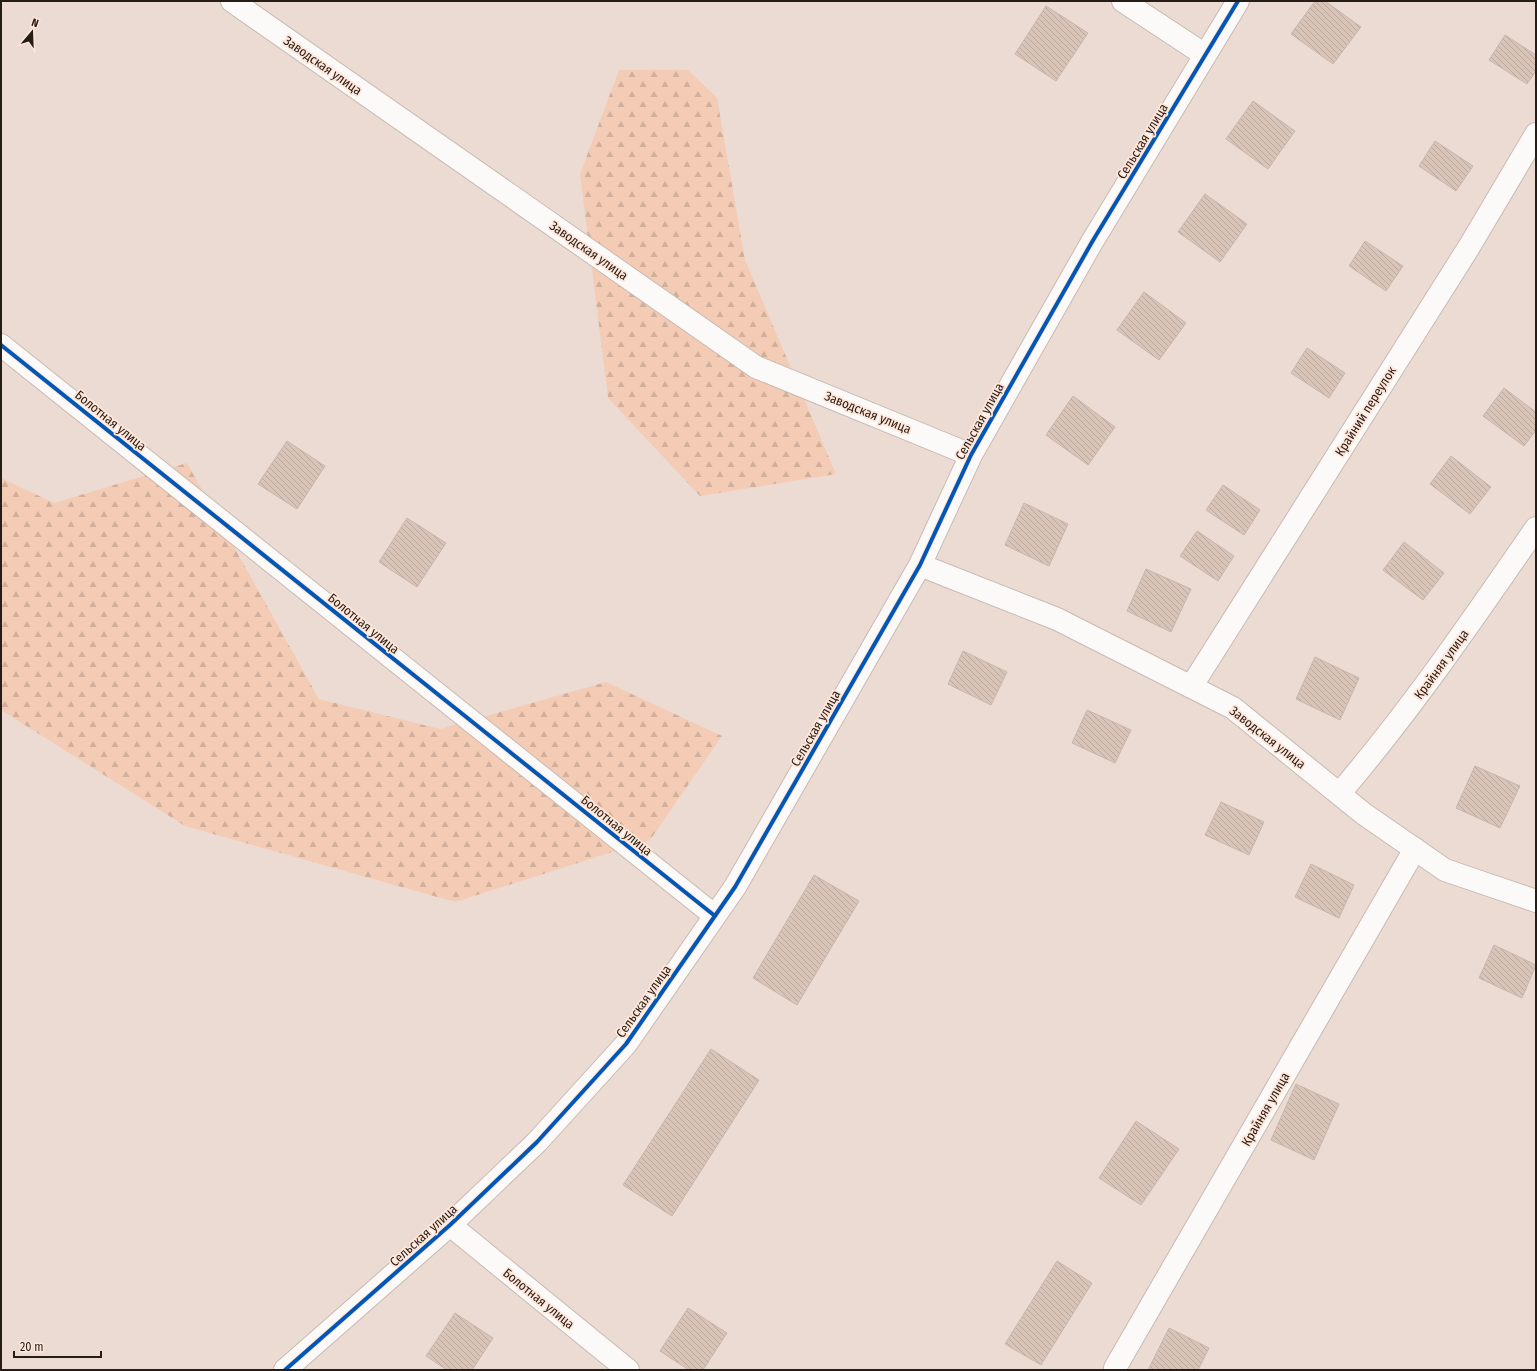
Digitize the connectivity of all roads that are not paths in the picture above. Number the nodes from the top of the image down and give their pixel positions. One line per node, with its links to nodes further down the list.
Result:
1 (232, 1): 7 (street, Заводская улица)
2 (1123, 1): 4 (street)
3 (1238, 1): 4 (street, Сельская улица)
4 (1205, 56): 7 (street, Сельская улица)
5 (1536, 134): 10 (street, Крайний переулок)
6 (1, 345): 14 (street, Болотная улица)
7 (971, 455): 9 (street, Сельская улица)
8 (1536, 528): 11 (street, Крайняя улица)
9 (920, 565): 10 (street, Заводская улица); 14 (street, Сельская улица)
10 (1191, 687): 11 (street, Заводская улица)
11 (1339, 794): 12 (street, Заводская улица)
12 (1415, 849): 13 (street, Заводская улица); 16 (street, Крайняя улица)
13 (1536, 901)
14 (715, 916): 15 (street, Сельская улица)
15 (450, 1225): 17 (street, Сельская улица); 18 (street, Болотная улица)
16 (1115, 1368)
17 (284, 1370)
18 (628, 1370)

